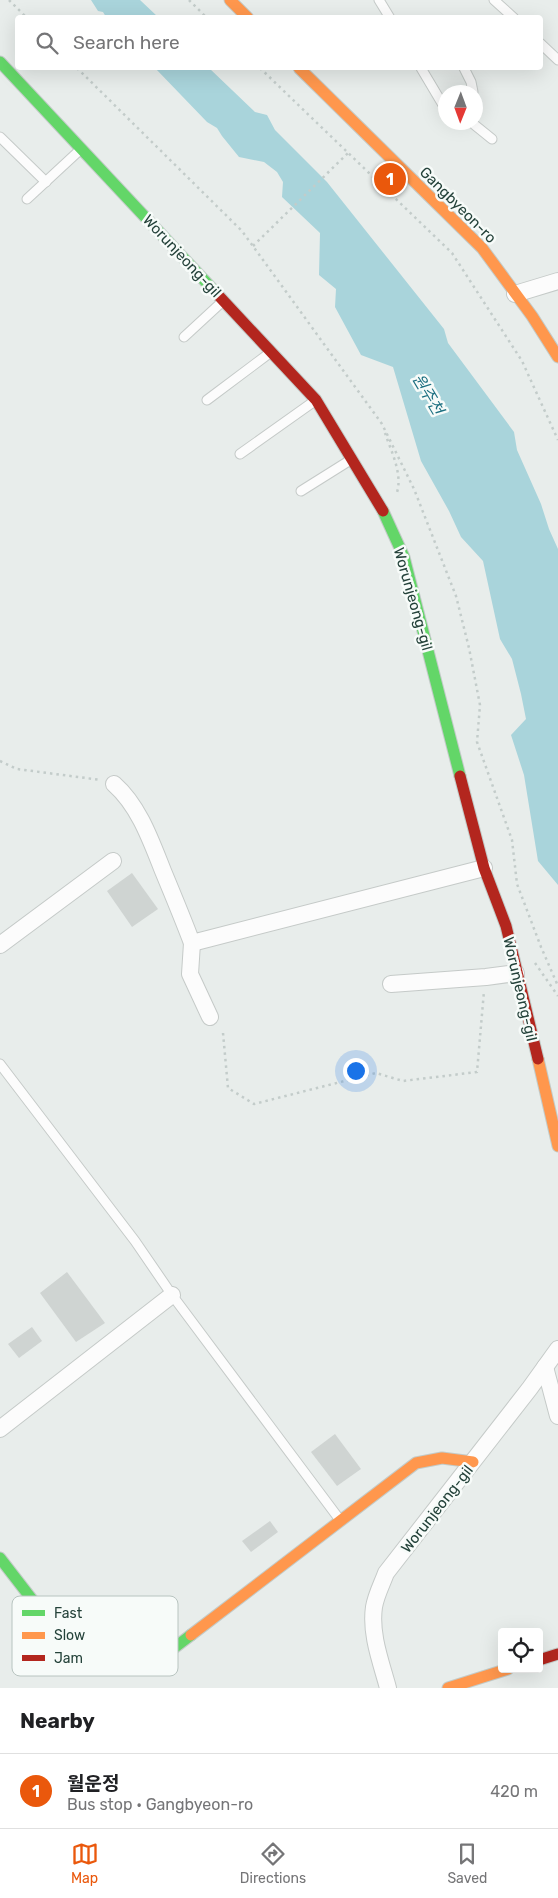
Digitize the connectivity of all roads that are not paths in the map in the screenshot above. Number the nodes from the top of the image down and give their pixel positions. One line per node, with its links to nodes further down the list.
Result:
1 (230, 0): 4 (street)
2 (379, 0): 5 (lane)
3 (500, 2): 6 (lane)
4 (245, 15)
5 (388, 15)
6 (511, 15)
7 (543, 46): 8 (lane)
8 (558, 60)
9 (0, 62): 18 (street, Worunjeong-gil)
10 (301, 70): 22 (street, Gangbyeon-ro)
11 (422, 70): 14 (lane)
12 (465, 70): 13 (lane)
13 (472, 85)
14 (438, 97)
15 (481, 130): 17 (lane)
16 (0, 137): 19 (lane)
17 (492, 139)
18 (81, 149): 19 (lane); 23 (street, Worunjeong-gil)
19 (46, 182): 20 (lane)
20 (27, 199)
21 (558, 281): 22 (street)
22 (515, 294): 26 (street, Gangbyeon-ro)
23 (223, 301): 24 (lane); 25 (street, Worunjeong-gil)
24 (184, 337)
25 (271, 352): 27 (lane); 28 (street, Worunjeong-gil)
26 (558, 357)
27 (207, 400)
28 (316, 400): 29 (lane); 30 (street, Worunjeong-gil)
29 (240, 454)
30 (352, 459): 31 (lane); 34 (street, Worunjeong-gil)
31 (301, 491)
32 (114, 784): 36 (street)
33 (113, 861): 35 (street)
34 (484, 868): 36 (street); 37 (street, Worunjeong-gil)
35 (2, 940)
36 (192, 943): 39 (street)
37 (516, 973): 38 (street); 41 (street, Worunjeong-gil)
38 (391, 984)
39 (210, 1017)
40 (0, 1064): 42 (lane)
41 (558, 1146)
42 (172, 1294): 46 (street); 48 (lane)
43 (558, 1349): 44 (street, Worunjeong-gil)
44 (545, 1367): 45 (street); 47 (street, Worunjeong-gil)
45 (558, 1416)
46 (0, 1429)
47 (473, 1462): 48 (street); 55 (street, Worunjeong-gil)
48 (340, 1520): 51 (street)
49 (0, 1558): 50 (street)
50 (29, 1596)
51 (178, 1645)
52 (558, 1654): 53 (street)
53 (543, 1659)
54 (498, 1672): 56 (street)
55 (388, 1688)
56 (448, 1688)

